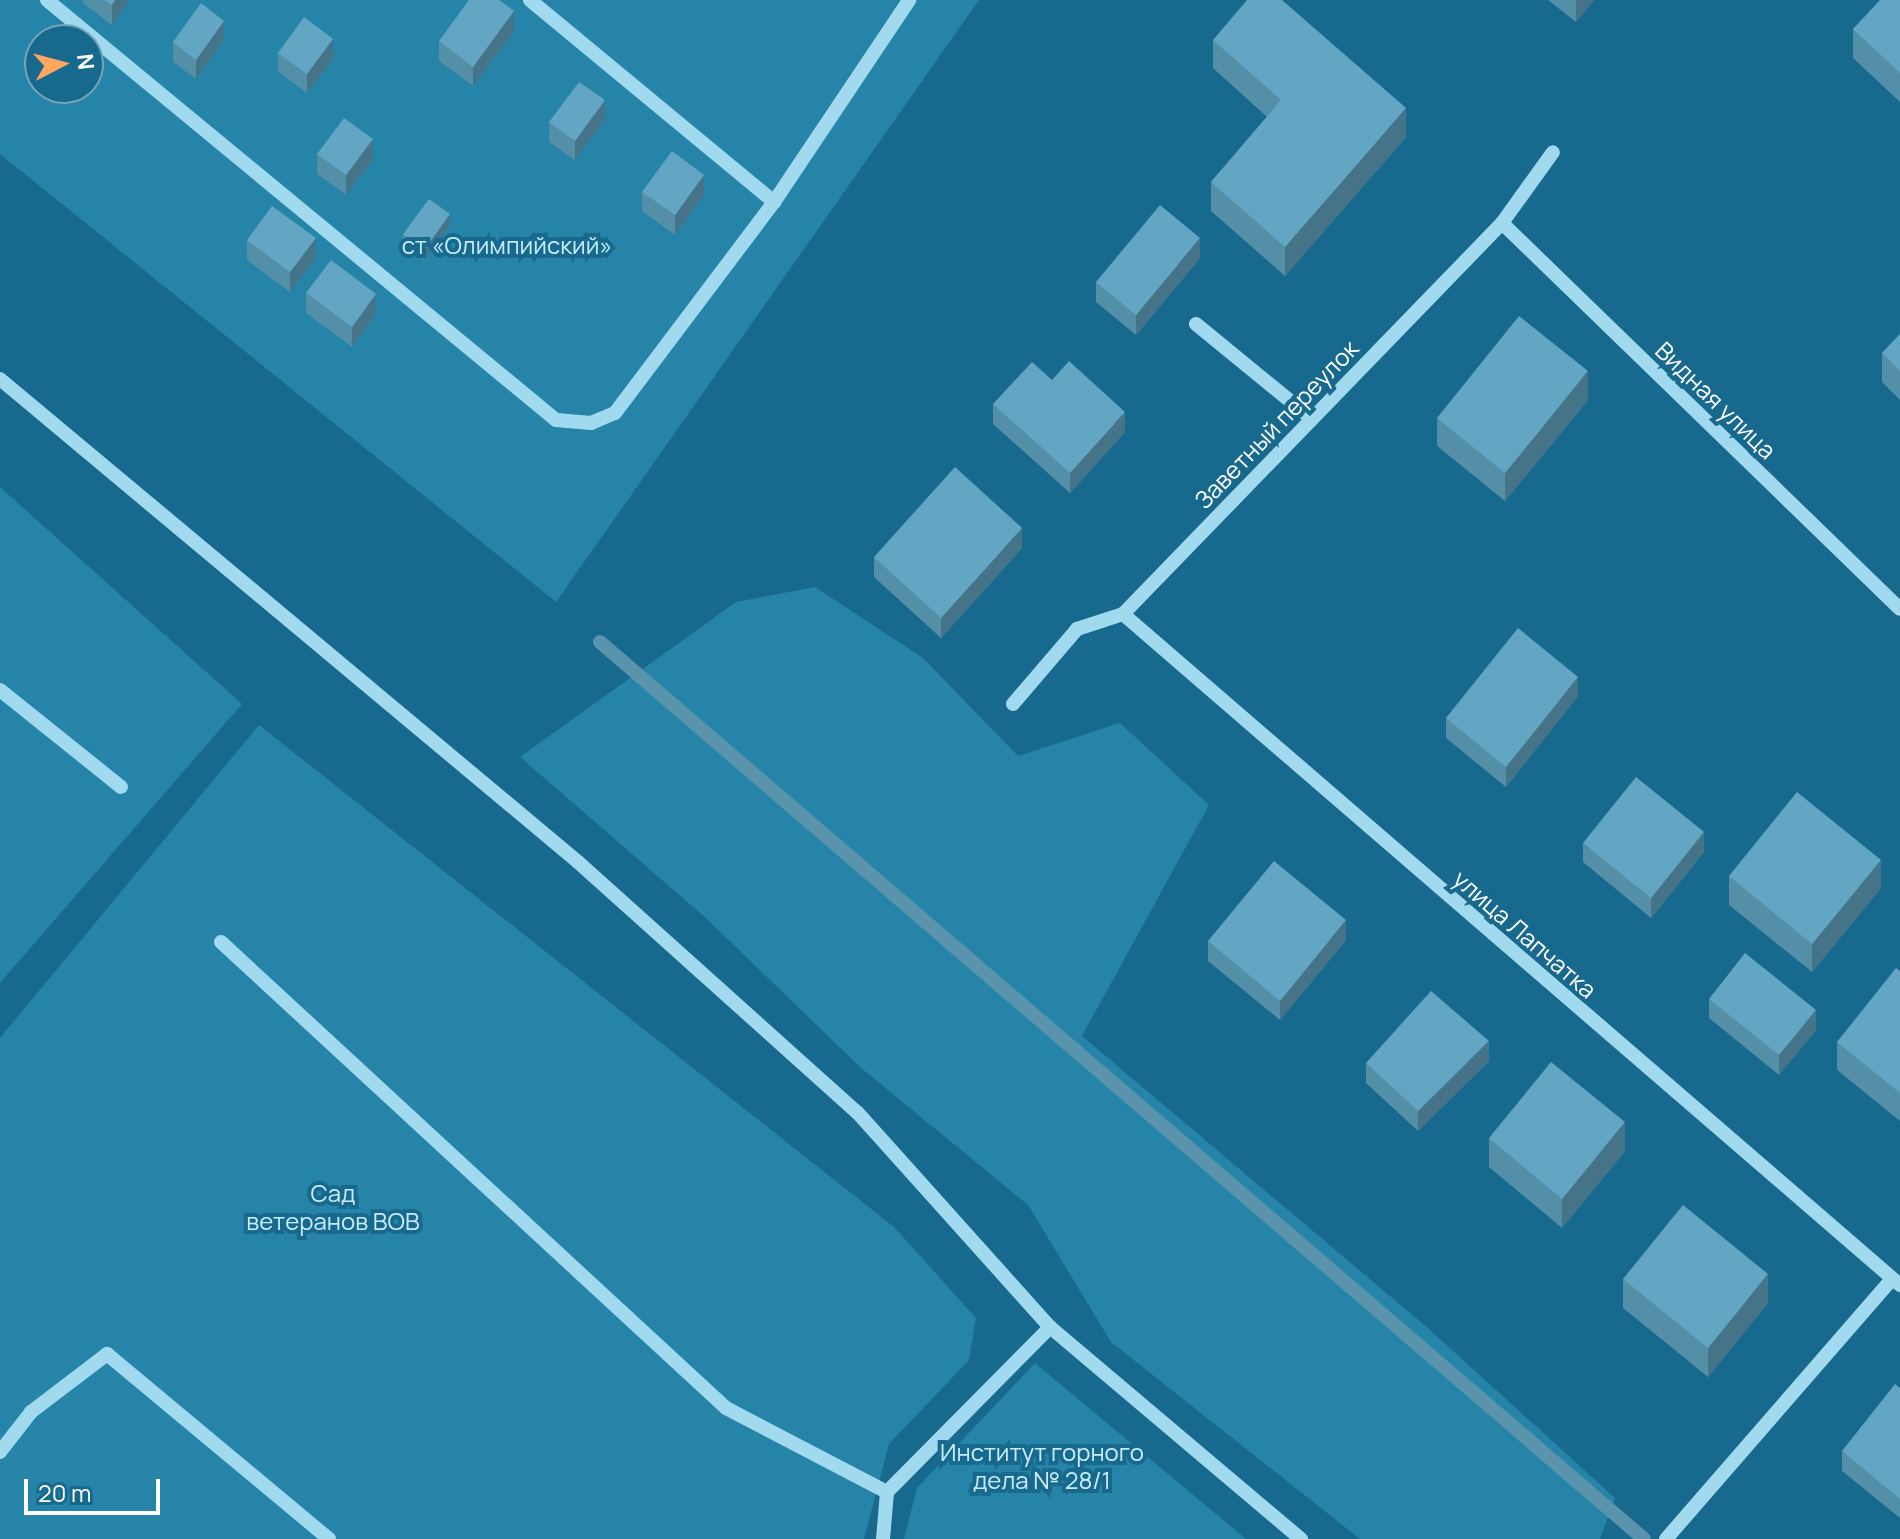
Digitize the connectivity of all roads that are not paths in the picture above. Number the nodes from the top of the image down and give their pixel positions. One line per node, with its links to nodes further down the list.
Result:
1 (47, 0): 5 (street)
2 (530, 0): 5 (street)
3 (909, 0): 5 (street)
4 (1553, 152): 6 (street, Заветный переулок)
5 (774, 202)
6 (1502, 223): 9 (street, Заветный переулок); 10 (street, Видная улица)
7 (1196, 324): 9 (street)
8 (0, 379): 17 (street)
9 (1312, 419): 11 (street, Заветный переулок)
10 (1900, 609)
11 (1123, 614): 13 (street, Заветный переулок); 16 (street, улица Лапчатка)
12 (0, 690): 14 (street)
13 (1013, 704)
14 (121, 787)
15 (221, 942): 19 (street)
16 (1895, 1283): 23 (street)
17 (1050, 1327): 19 (street); 22 (street)
18 (0, 1452): 20 (street)
19 (887, 1492): 21 (street)
20 (329, 1539)
21 (883, 1539)
22 (1301, 1539)
23 (1666, 1539)

